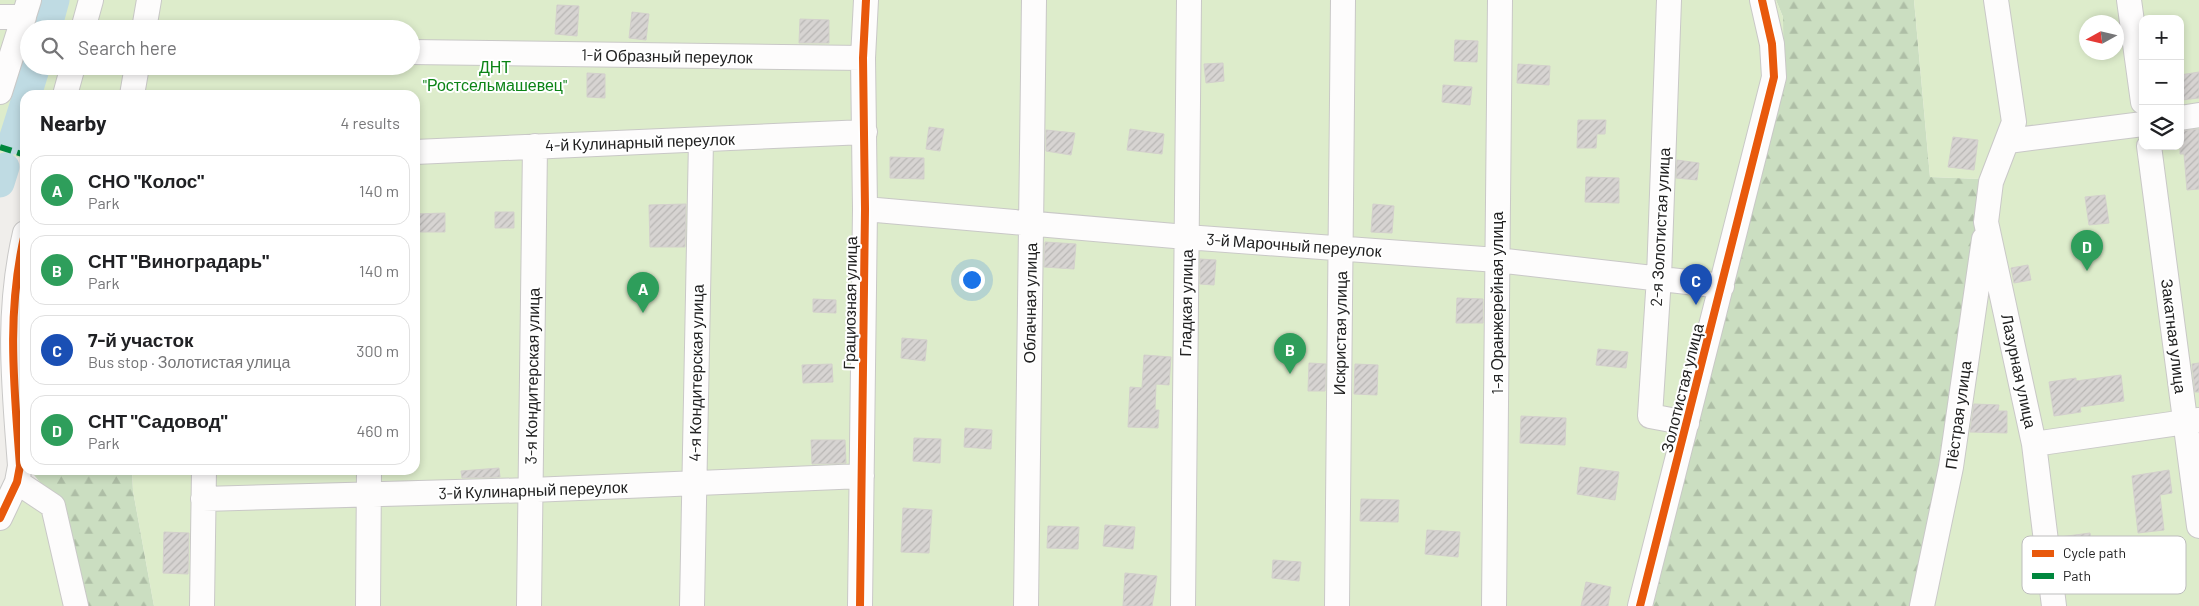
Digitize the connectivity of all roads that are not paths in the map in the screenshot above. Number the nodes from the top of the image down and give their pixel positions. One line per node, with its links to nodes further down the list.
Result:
1 (91, 0): 15 (street)
2 (149, 0): 16 (street)
3 (866, 0): 19 (street, Грациозная улица)
4 (1034, 0): 37 (street, Облачная улица)
5 (1189, 0): 38 (street, Гладкая улица)
6 (1344, 0): 39 (street, Искристая улица)
7 (1500, 0): 41 (street, 1-я Оранжерейная улица)
8 (1669, 0): 42 (street, 2-я Золотистая улица)
9 (1762, 0): 43 (street, Золотистая улица)
10 (1996, 0): 31 (street)
11 (2129, 0): 20 (street)
12 (27, 8): 13 (street); 14 (street)
13 (0, 17)
14 (23, 20)
15 (85, 20)
16 (146, 20)
17 (20, 30): 25 (street)
18 (420, 52): 19 (street, 1-й Образный переулок)
19 (863, 58): 29 (street, Грациозная улица)
20 (2139, 73)
21 (71, 75): 23 (street)
22 (135, 75): 24 (street)
23 (66, 90)
24 (133, 90)
25 (0, 92)
26 (2199, 115): 27 (street)
27 (2184, 117)
28 (2139, 124): 31 (street)
29 (865, 132): 30 (street, 4-й Кулинарный переулок); 35 (street, Грациозная улица)
30 (701, 140): 32 (street, 4-й Кулинарный переулок); 53 (street, 4-я Кондитерская улица)
31 (2008, 140): 36 (street, Лазурная улица)
32 (535, 146): 34 (street, 4-й Кулинарный переулок); 54 (street, 3-я Кондитерская улица)
33 (2150, 150): 44 (street, Закатная улица)
34 (420, 152)
35 (865, 209): 37 (street, 3-й Марочный переулок); 51 (street, Грациозная улица)
36 (1986, 222): 46 (street, Лазурная улица); 71 (street, Пёстрая улица)
37 (1031, 223): 38 (street, 3-й Марочный переулок); 66 (street, Облачная улица)
38 (1186, 237): 39 (street, 3-й Марочный переулок); 67 (street, Гладкая улица)
39 (1341, 249): 41 (street, 3-й Марочный переулок); 68 (street, Искристая улица)
40 (20, 258): 47 (street)
41 (1497, 260): 42 (street, 3-й Марочный переулок); 69 (street, 1-я Оранжерейная улица)
42 (1659, 277): 43 (street, 3-й Марочный переулок); 45 (street, 2-я Золотистая улица)
43 (1722, 286): 45 (street, Золотистая улица)
44 (2192, 421): 46 (street); 58 (street, Закатная улица)
45 (1687, 423): 70 (street, Золотистая улица)
46 (2034, 444): 59 (street, Лазурная улица)
47 (20, 466)
48 (20, 466): 52 (street)
49 (204, 475): 56 (street)
50 (369, 475): 55 (street)
51 (862, 476): 53 (street, 3-й Кулинарный переулок); 65 (street, Грациозная улица)
52 (17, 482): 57 (street); 60 (street)
53 (693, 483): 54 (street, 3-й Кулинарный переулок); 64 (street, 4-я Кондитерская улица)
54 (531, 490): 55 (street, 3-й Кулинарный переулок); 63 (street, 3-я Кондитерская улица)
55 (369, 496): 56 (street, 3-й Кулинарный переулок); 62 (street)
56 (203, 499): 61 (street)
57 (0, 518)
58 (2199, 526)
59 (2045, 536)
60 (76, 606)
61 (202, 606)
62 (368, 606)
63 (529, 606)
64 (692, 606)
65 (860, 606)
66 (1026, 606)
67 (1183, 606)
68 (1337, 606)
69 (1494, 606)
70 (1640, 606)
71 (1922, 606)

